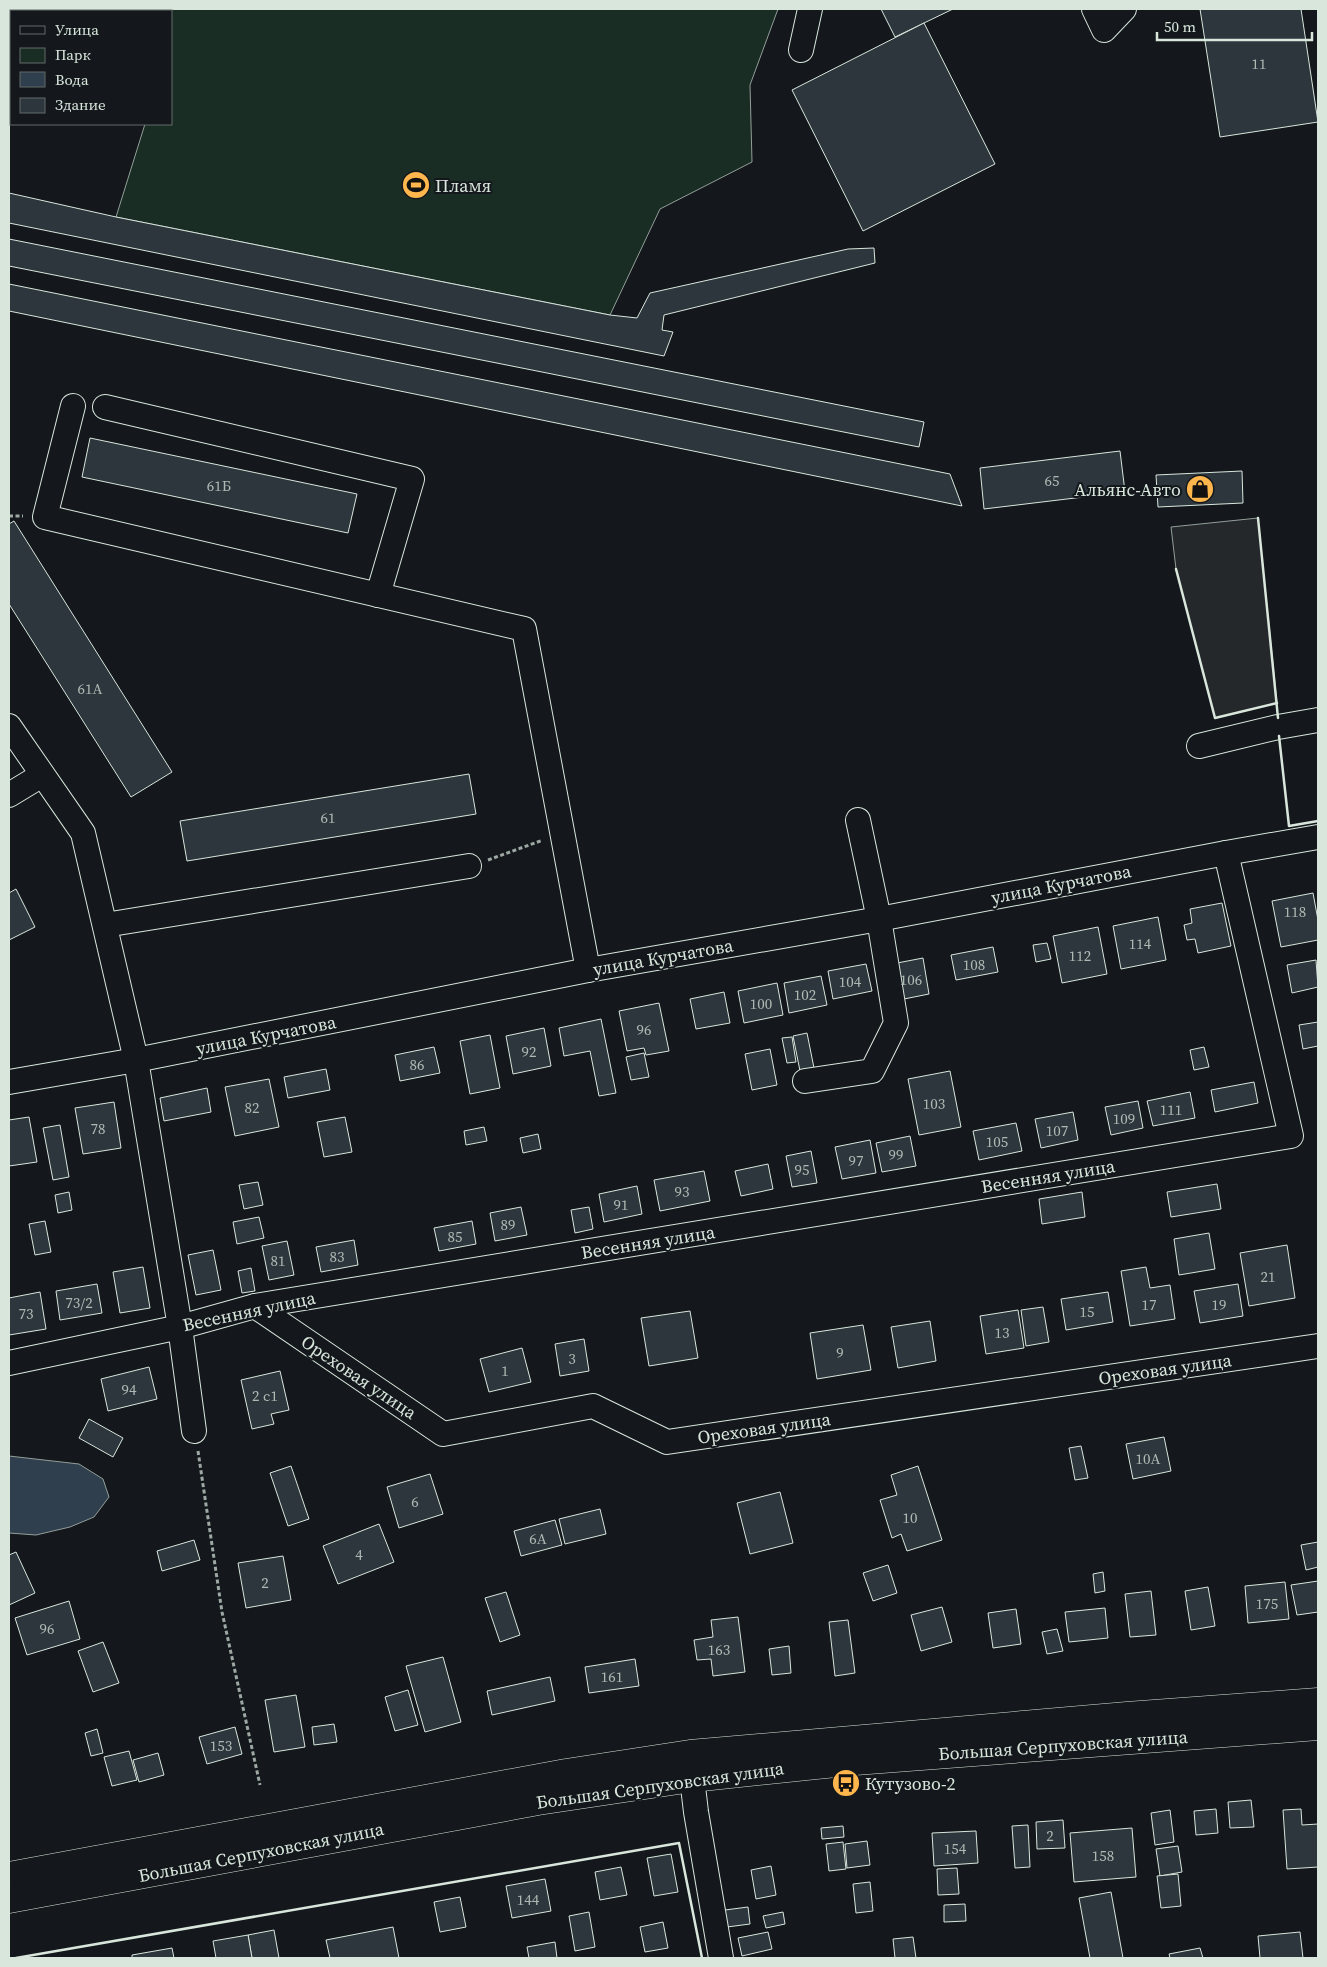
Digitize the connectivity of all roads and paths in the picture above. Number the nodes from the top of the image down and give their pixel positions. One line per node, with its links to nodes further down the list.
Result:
1 (810, 9): 4 (street)
2 (1094, 9): 3 (street)
3 (1124, 9)
4 (801, 50)
5 (73, 406): 7 (street)
6 (105, 407): 7 (street)
7 (378, 595): 14 (street)
8 (1318, 720): 10 (street)
9 (9, 726): 11 (street)
10 (1199, 746)
11 (42, 775): 12 (street); 19 (street)
12 (9, 795)
13 (858, 820): 18 (street)
14 (562, 833): 17 (path); 20 (street)
15 (1318, 837): 16 (street, улица Курчатова)
16 (1226, 853): 18 (street, улица Курчатова); 24 (street, Весенняя улица)
17 (469, 866): 19 (street)
18 (879, 920): 20 (street, улица Курчатова); 22 (street)
19 (105, 925): 21 (street)
20 (588, 970): 21 (street, улица Курчатова)
21 (136, 1060): 23 (street, улица Курчатова); 25 (street)
22 (805, 1081)
23 (9, 1082)
24 (255, 1306): 25 (street, Весенняя улица); 26 (street, Ореховая улица)
25 (180, 1327): 27 (street, Весенняя улица); 28 (street)
26 (1318, 1346)
27 (9, 1363)
28 (194, 1431): 32 (path)
29 (1318, 1702): 33 (main road, Большая Серпуховская улица)
30 (1318, 1726): 31 (main road, Большая Серпуховская улица)
31 (692, 1778): 34 (main road, Большая Серпуховская улица); 35 (street)
32 (260, 1785)
33 (9, 1876)
34 (9, 1899)
35 (722, 1958)

